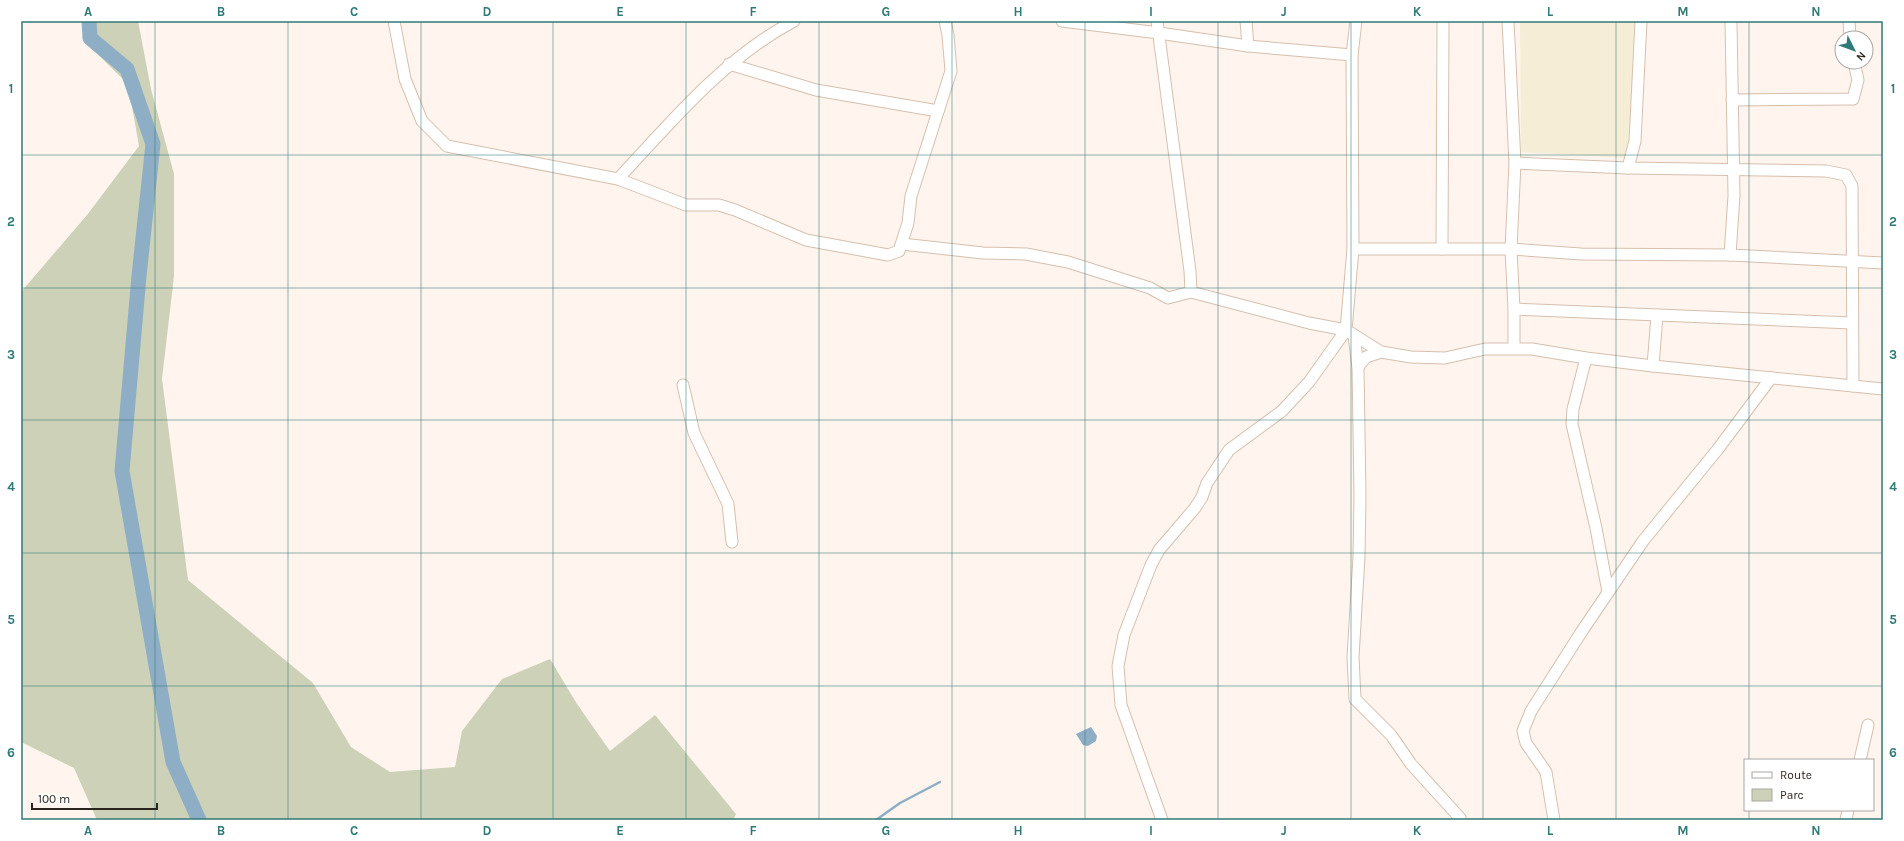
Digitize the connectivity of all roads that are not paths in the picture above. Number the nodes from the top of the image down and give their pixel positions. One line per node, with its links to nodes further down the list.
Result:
1 (394, 21): 22 (street)
2 (794, 21): 15 (street)
3 (945, 21): 18 (street)
4 (1062, 21): 12 (street)
5 (1157, 21): 12 (street)
6 (1246, 21): 13 (street)
7 (1356, 21): 14 (street)
8 (1443, 21): 25 (street)
9 (1508, 21): 19 (street)
10 (1641, 21): 20 (street)
11 (1731, 21): 17 (street)
12 (1159, 32): 13 (street); 30 (street)
13 (1248, 46): 14 (street)
14 (1352, 55): 24 (street)
15 (729, 64): 18 (street); 22 (street)
16 (1856, 70): 17 (street)
17 (1732, 100): 21 (street)
18 (938, 111): 23 (street)
19 (1515, 163): 20 (street); 26 (street)
20 (1628, 168): 21 (street)
21 (1732, 169): 27 (street); 28 (street)
22 (618, 179): 23 (street)
23 (902, 244): 30 (street)
24 (1353, 249): 25 (street); 34 (street)
25 (1442, 249): 26 (street)
26 (1511, 249): 27 (street); 31 (street)
27 (1730, 255): 28 (street)
28 (1851, 260): 29 (street); 33 (street)
29 (1883, 263)
30 (1191, 292): 34 (street)
31 (1514, 309): 32 (street); 35 (street)
32 (1657, 316): 33 (street); 38 (street)
33 (1852, 323): 42 (street)
34 (1350, 333): 36 (street); 39 (street); 48 (street)
35 (1514, 348): 36 (street); 37 (street)
36 (1381, 352): 39 (street)
37 (1586, 358): 38 (street); 45 (street)
38 (1653, 366): 40 (street)
39 (1358, 368): 49 (street)
40 (1771, 378): 42 (street); 45 (street)
41 (683, 385): 44 (street)
42 (1853, 386): 43 (street)
43 (1883, 389)
44 (732, 542)
45 (1608, 592): 50 (street)
46 (1868, 725): 47 (street)
47 (1860, 759)
48 (1162, 820)
49 (1459, 820)
50 (1554, 820)

